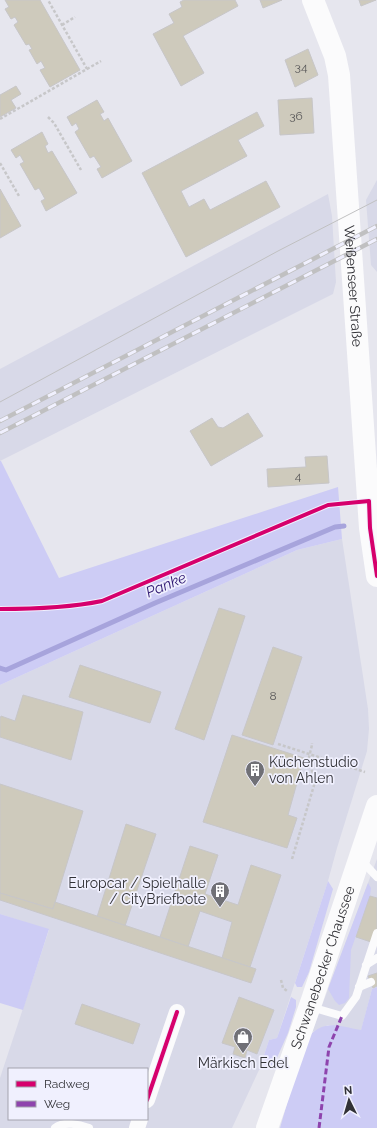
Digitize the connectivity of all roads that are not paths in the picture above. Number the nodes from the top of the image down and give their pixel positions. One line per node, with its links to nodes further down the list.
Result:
1 (313, 0): 2 (main road, Weißenseer Straße)
2 (370, 419): 3 (main road, Weißenseer Straße)
3 (377, 576)
4 (377, 806): 5 (main road, Schwanebecker Chaussee)
5 (359, 858): 6 (lane); 12 (main road, Schwanebecker Chaussee)
6 (377, 877)
7 (377, 933): 9 (lane)
8 (377, 958): 9 (lane)
9 (366, 965): 11 (lane)
10 (371, 982): 11 (lane)
11 (359, 987): 12 (lane)
12 (310, 1006): 17 (main road, Schwanebecker Chaussee)
13 (177, 1012): 14 (street)
14 (148, 1097)
15 (55, 1128): 16 (lane)
16 (89, 1128)
17 (267, 1128)

